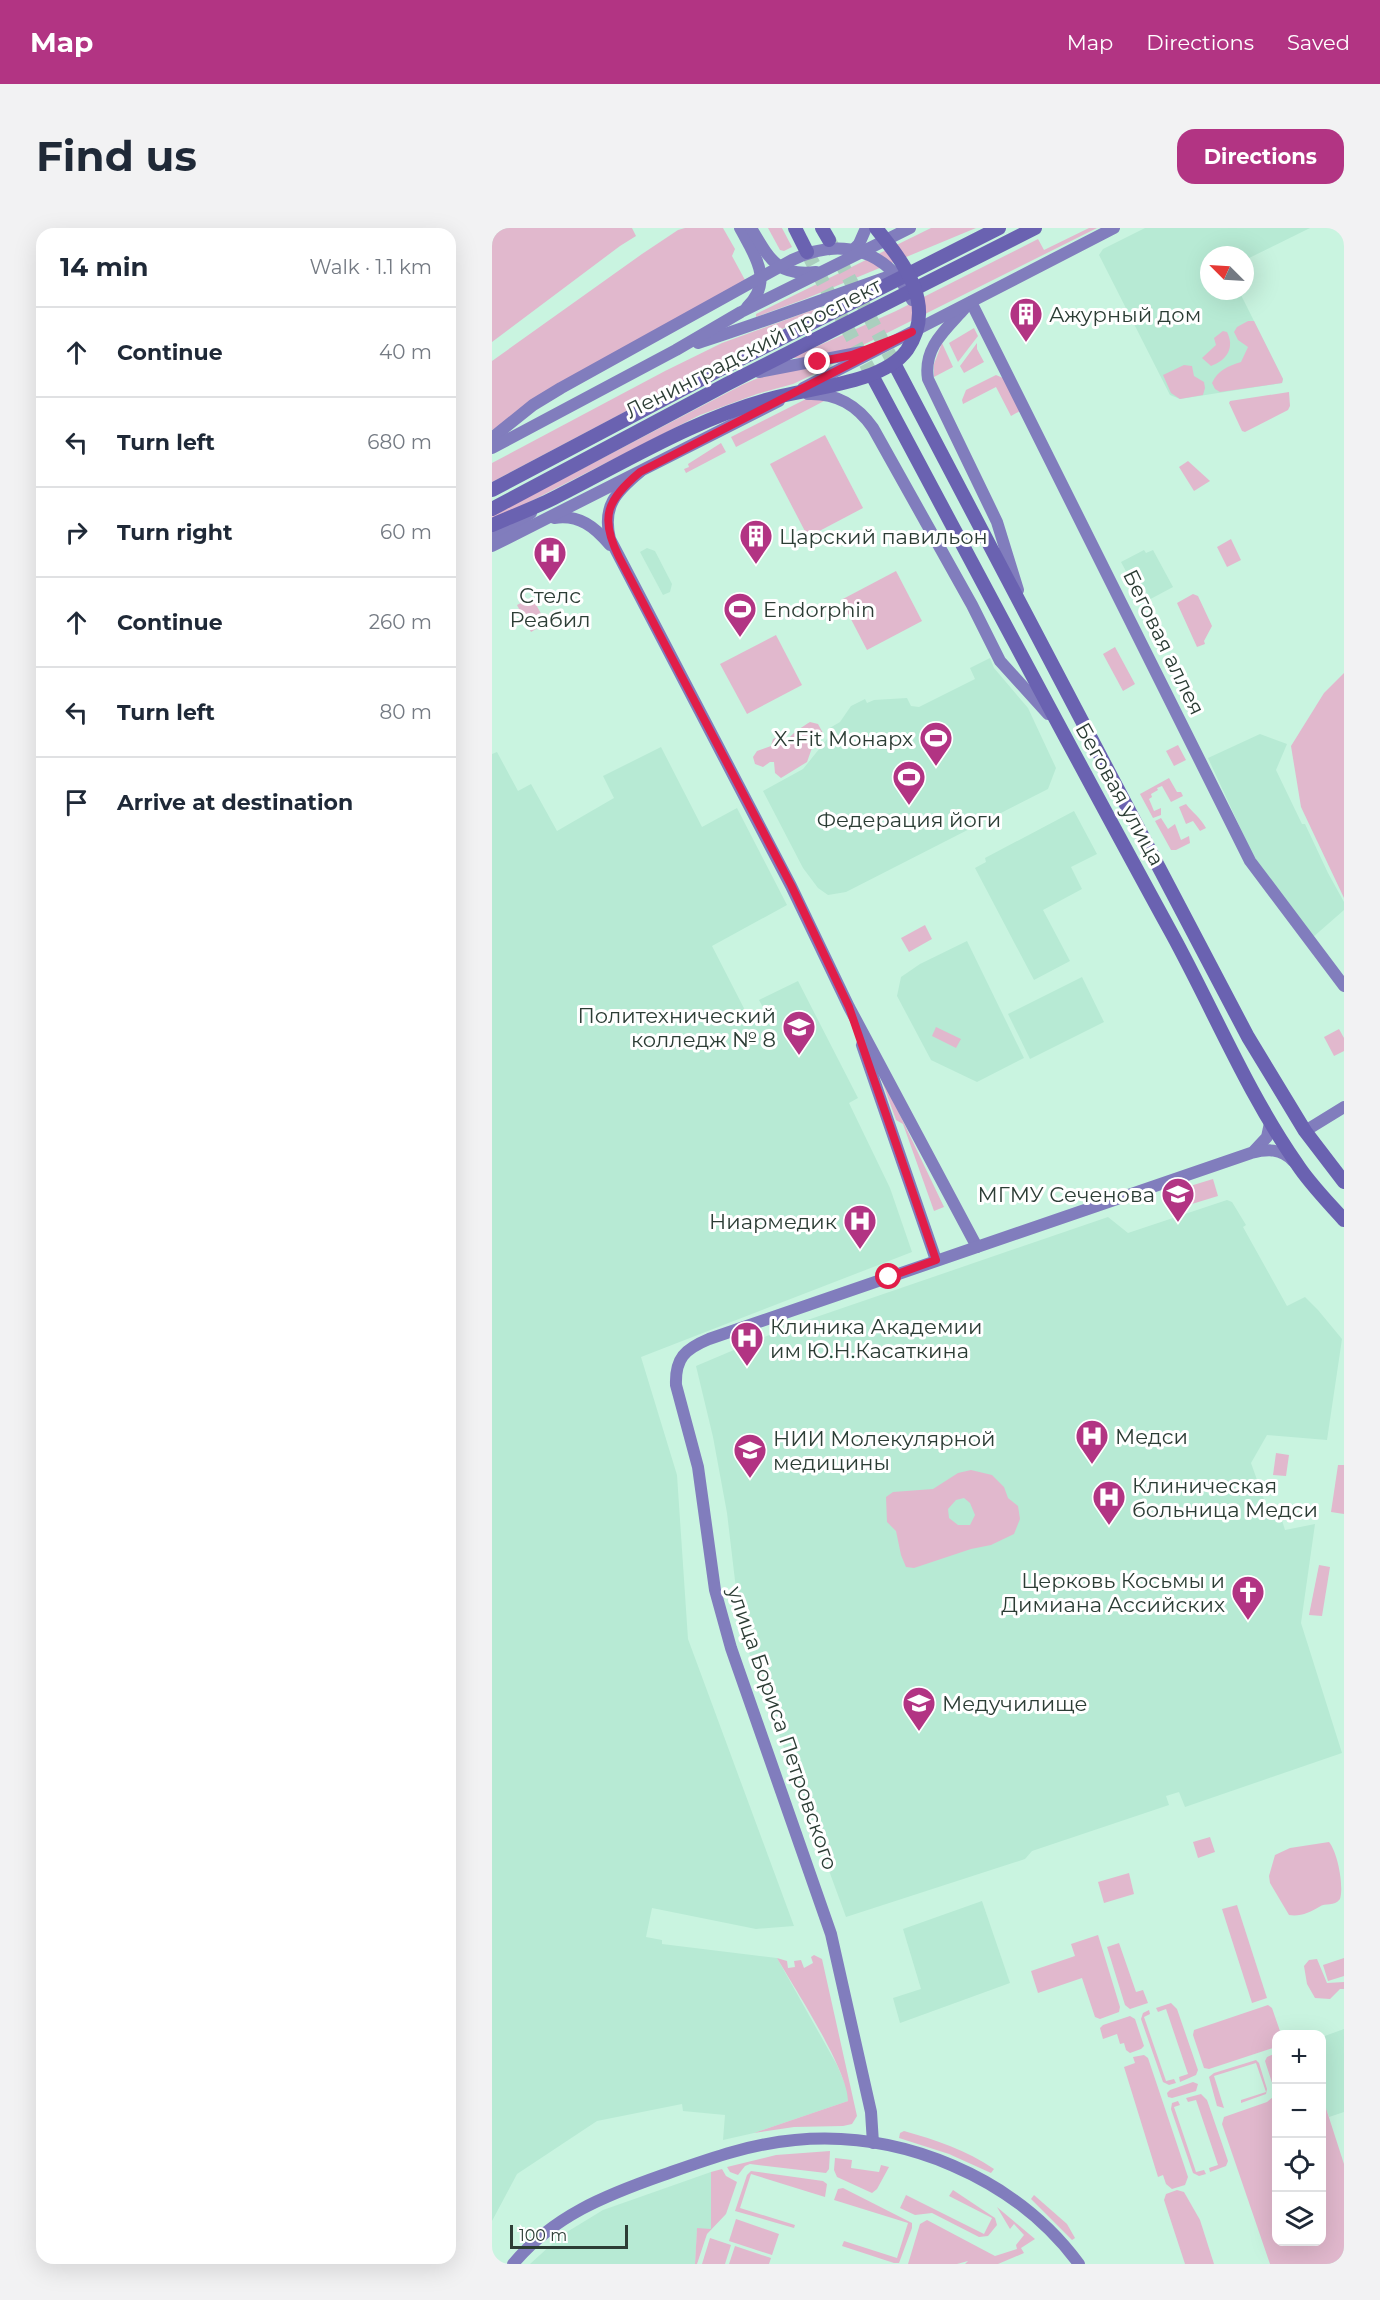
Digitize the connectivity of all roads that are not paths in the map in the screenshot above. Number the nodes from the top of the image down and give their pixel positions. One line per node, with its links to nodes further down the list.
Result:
1 (740, 228): 15 (street)
2 (751, 228): 13 (street)
3 (795, 228): 10 (main road)
4 (866, 228): 12 (street)
5 (876, 228): 16 (main road)
6 (910, 228): 12 (street)
7 (999, 228): 11 (main road, Ленинградский проспект)
8 (1035, 228): 21 (main road, Ленинградский проспект)
9 (1114, 228): 14 (street)
10 (807, 252)
11 (938, 260): 18 (street); 26 (main road, Ленинградский проспект)
12 (837, 264): 13 (street)
13 (823, 271): 15 (street)
14 (971, 302): 17 (street); 34 (street, Беговая улица); 36 (street, Беговая аллея)
15 (741, 312): 18 (street)
16 (918, 315): 23 (street); 27 (main road)
17 (912, 332): 21 (street); 22 (street)
18 (676, 350): 24 (street)
19 (896, 367): 34 (main road, Беговая улица)
20 (874, 379): 35 (main road, Беговая улица)
21 (727, 384): 28 (main road, Ленинградский проспект)
22 (778, 401): 25 (street); 35 (street)
23 (492, 438)
24 (492, 448)
25 (640, 472): 29 (street); 33 (street)
26 (492, 490)
27 (551, 500): 30 (main road); 31 (street)
28 (492, 509)
29 (536, 524): 32 (street); 33 (street)
30 (492, 525)
31 (492, 539)
32 (492, 546)
33 (617, 554): 37 (street)
34 (1043, 651): 40 (main road, Беговая улица)
35 (1057, 723): 39 (main road, Беговая улица)
36 (1344, 986)
37 (849, 1007): 45 (street); 46 (street)
38 (1344, 1107): 40 (street)
39 (1270, 1123): 41 (street); 42 (main road, Беговая улица)
40 (1305, 1131): 43 (main road, Беговая улица)
41 (1251, 1153): 42 (street); 45 (street, улица Бориса Петровского)
42 (1298, 1167): 44 (main road, Беговая улица)
43 (1344, 1182)
44 (1344, 1220)
45 (976, 1247): 46 (street, улица Бориса Петровского)
46 (936, 1260): 47 (street, улица Бориса Петровского)
47 (873, 2143): 48 (street); 49 (street)
48 (513, 2264)
49 (1079, 2264)

